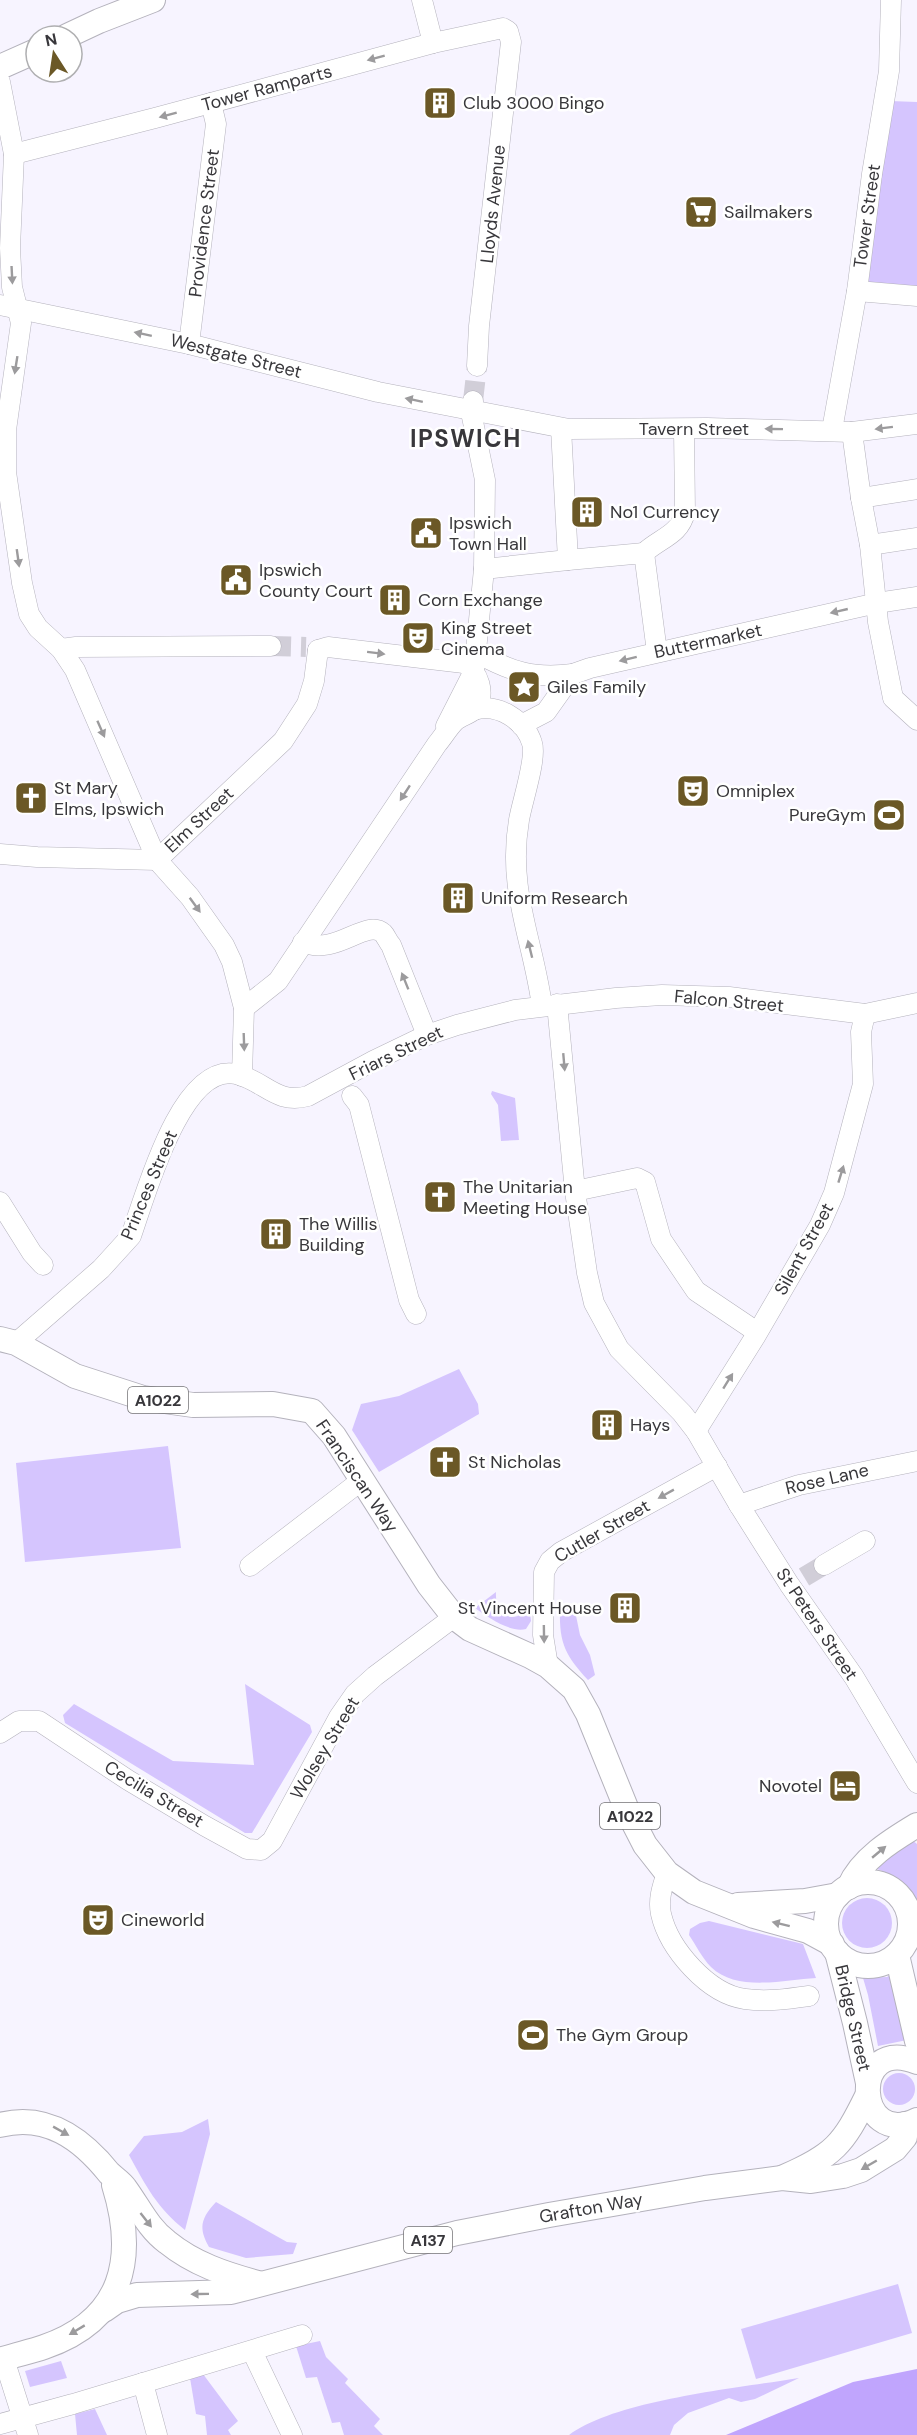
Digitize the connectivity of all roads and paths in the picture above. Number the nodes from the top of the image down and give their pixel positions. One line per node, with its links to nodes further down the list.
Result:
1 (153, 0): 4 (main road)
2 (422, 0): 6 (street)
3 (891, 0): 12 (street, Tower Street)
4 (84, 28)
5 (511, 42): 6 (street, Tower Ramparts); 16 (street, Lloyds Avenue)
6 (433, 43): 10 (street, Tower Ramparts, one-way to 10)
7 (24, 56): 8 (main road)
8 (0, 67)
9 (0, 82): 11 (street)
10 (212, 103): 11 (street, Tower Ramparts, one-way to 11); 15 (street, Providence Street)
11 (14, 154): 14 (street, one-way to 14)
12 (857, 291): 13 (street); 21 (street, Tower Street)
13 (917, 296)
14 (9, 306): 15 (street, Westgate Street, one-way to 14); 24 (street, one-way to 24)
15 (189, 344): 17 (street, Westgate Street, one-way to 15)
16 (477, 366)
17 (472, 406): 19 (street, Tavern Street); 29 (street)
18 (917, 424): 21 (street, Tavern Street, one-way to 21)
19 (561, 428): 20 (street, Tavern Street); 28 (street)
20 (684, 429): 21 (street, Tavern Street, one-way to 20); 27 (street)
21 (842, 431): 23 (street, Tower Street)
22 (917, 489): 23 (street)
23 (861, 498): 26 (street, Tower Street)
24 (5, 503): 34 (street, one-way to 34)
25 (917, 538): 26 (street)
26 (870, 545): 31 (street, Tower Street)
27 (644, 553): 28 (street); 35 (street)
28 (568, 560): 29 (street)
29 (484, 569): 36 (street)
30 (917, 597): 31 (street, Buttermarket)
31 (878, 603): 35 (street, Buttermarket, one-way to 35); 39 (street, Tower Street)
32 (271, 646): 34 (street)
33 (312, 648): 36 (street, Buttermarket, one-way to 36); 43 (street, Elm Street)
34 (61, 649): 43 (street, one-way to 43)
35 (657, 652): 37 (street, Buttermarket, one-way to 37)
36 (475, 662): 37 (street, Buttermarket); 38 (street); 41 (street)
37 (573, 674): 40 (street)
38 (476, 708): 40 (street); 41 (street)
39 (917, 720)
40 (521, 724): 46 (street, St Peters Street, one-way to 40)
41 (437, 744): 44 (street, one-way to 44)
42 (0, 854): 43 (street, Elm Street)
43 (157, 860): 47 (street, one-way to 47)
44 (303, 942): 47 (street); 49 (street, one-way to 44)
45 (917, 1003): 48 (street, Falcon Street)
46 (549, 1005): 48 (street, Falcon Street); 49 (street, Friars Street); 52 (street, St Peters Street, one-way to 52)
47 (244, 1008): 50 (street, one-way to 50)
48 (865, 1014): 56 (street, Silent Street, one-way to 48)
49 (427, 1035): 50 (street, Friars Street)
50 (242, 1076): 57 (street, Princes Street)
51 (352, 1096): 55 (street)
52 (575, 1191): 56 (street); 58 (street, St Peters Street)
53 (0, 1202): 54 (street)
54 (43, 1265)
55 (416, 1314)
56 (757, 1332): 58 (street, Silent Street, one-way to 56)
57 (4, 1340): 61 (main road, Franciscan Way / A1022)
58 (696, 1431): 60 (street, St Peters Street)
59 (917, 1461): 62 (street, Rose Lane)
60 (717, 1466): 62 (street, St Peters Street); 67 (street, Cutler Street, one-way to 67)
61 (362, 1480): 65 (street); 66 (main road, Franciscan Way / A1022)
62 (739, 1505): 69 (street, St Peters Street)
63 (865, 1541): 64 (street)
64 (824, 1565)
65 (249, 1566)
66 (454, 1617): 67 (main road, A1022); 71 (street, Wolsey Street)
67 (548, 1666): 72 (main road, A1022)
68 (0, 1733): 71 (street, Cecilia Street)
69 (917, 1783)
70 (917, 1825): 73 (main road, one-way to 70)
71 (267, 1847)
72 (667, 1874): 74 (main road, A1022); 77 (street)
73 (843, 1891): 74 (main road, A1022); 75 (main road); 76 (main road)
74 (730, 1905): 75 (main road, A1022, one-way to 74)
75 (834, 1948): 76 (main road); 80 (main road, Bridge Street)
76 (908, 1953): 78 (main road)
77 (809, 1996)
78 (917, 2041)
79 (917, 2062): 80 (main road)
80 (867, 2090): 81 (main road); 84 (main road, A137)
81 (914, 2122): 84 (main road, Grafton Way / A137, one-way to 84)
82 (0, 2125): 83 (main road, Grafton Way / A137, one-way to 83)
83 (110, 2174): 85 (main road, Grafton Way / A137, one-way to 85); 86 (main road, A137)
84 (782, 2178): 85 (main road, Grafton Way / A137)
85 (258, 2283): 86 (main road, Grafton Way / A137, one-way to 86)
86 (104, 2310): 89 (main road, A137, one-way to 89)
87 (302, 2335): 88 (street)
88 (252, 2351): 90 (street); 94 (street)
89 (2, 2359): 92 (street)
90 (143, 2383): 92 (street); 93 (street)
91 (0, 2424): 92 (street)
92 (26, 2426)
93 (158, 2435)
94 (292, 2435)

